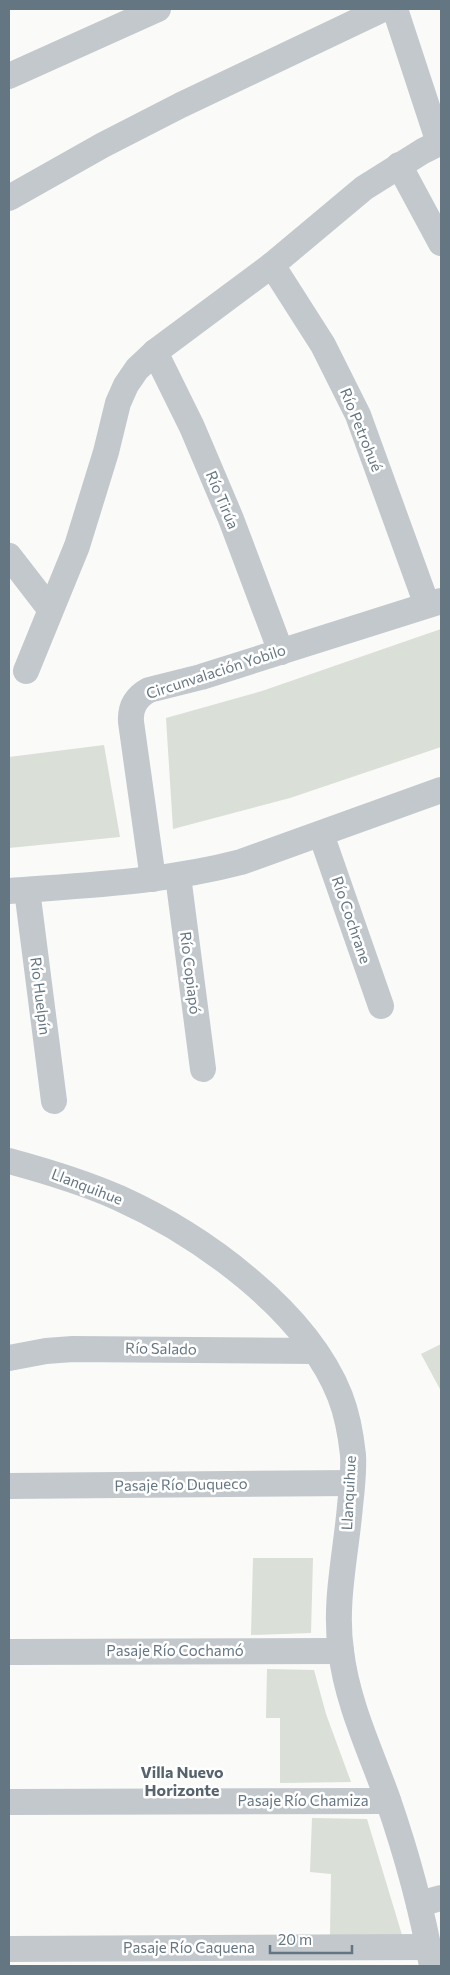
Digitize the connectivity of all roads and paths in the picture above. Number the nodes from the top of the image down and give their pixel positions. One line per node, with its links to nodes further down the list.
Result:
1 (158, 9): 4 (street)
2 (383, 9): 7 (street)
3 (395, 9): 5 (street)
4 (9, 76)
5 (440, 143): 6 (street)
6 (399, 165): 8 (street); 9 (street)
7 (9, 198)
8 (441, 243)
9 (272, 265): 10 (street); 12 (street, Río Petrohué)
10 (155, 352): 13 (street); 14 (street, Río Tirúa)
11 (9, 556): 13 (street)
12 (434, 603): 14 (street, Circunvalación Yobilo)
13 (50, 609): 15 (street)
14 (281, 652): 19 (street, Circunvalación Yobilo)
15 (26, 671)
16 (441, 790): 17 (street)
17 (321, 834): 18 (street); 21 (street, Río Cochrane)
18 (178, 876): 19 (street); 22 (street, Río Copiapó)
19 (152, 879): 20 (street)
20 (18, 891): 23 (street, Río Huelpín)
21 (382, 1006)
22 (203, 1069)
23 (54, 1101)
24 (9, 1161): 25 (street, Llanquihue)
25 (315, 1351): 26 (street, Río Salado); 27 (street, Llanquihue)
26 (9, 1358)
27 (352, 1483): 28 (street, Pasaje Río Duqueco); 29 (street, Llanquihue)
28 (9, 1486)
29 (340, 1651): 30 (street, Pasaje Río Cochamó); 31 (street, Llanquihue)
30 (9, 1652)
31 (388, 1801): 32 (street, Pasaje Río Chamiza); 33 (street, Llanquihue)
32 (9, 1802)
33 (430, 1901): 35 (street, Llanquihue)
34 (9, 1949): 35 (street, Pasaje Río Caquena)
35 (430, 1957)

